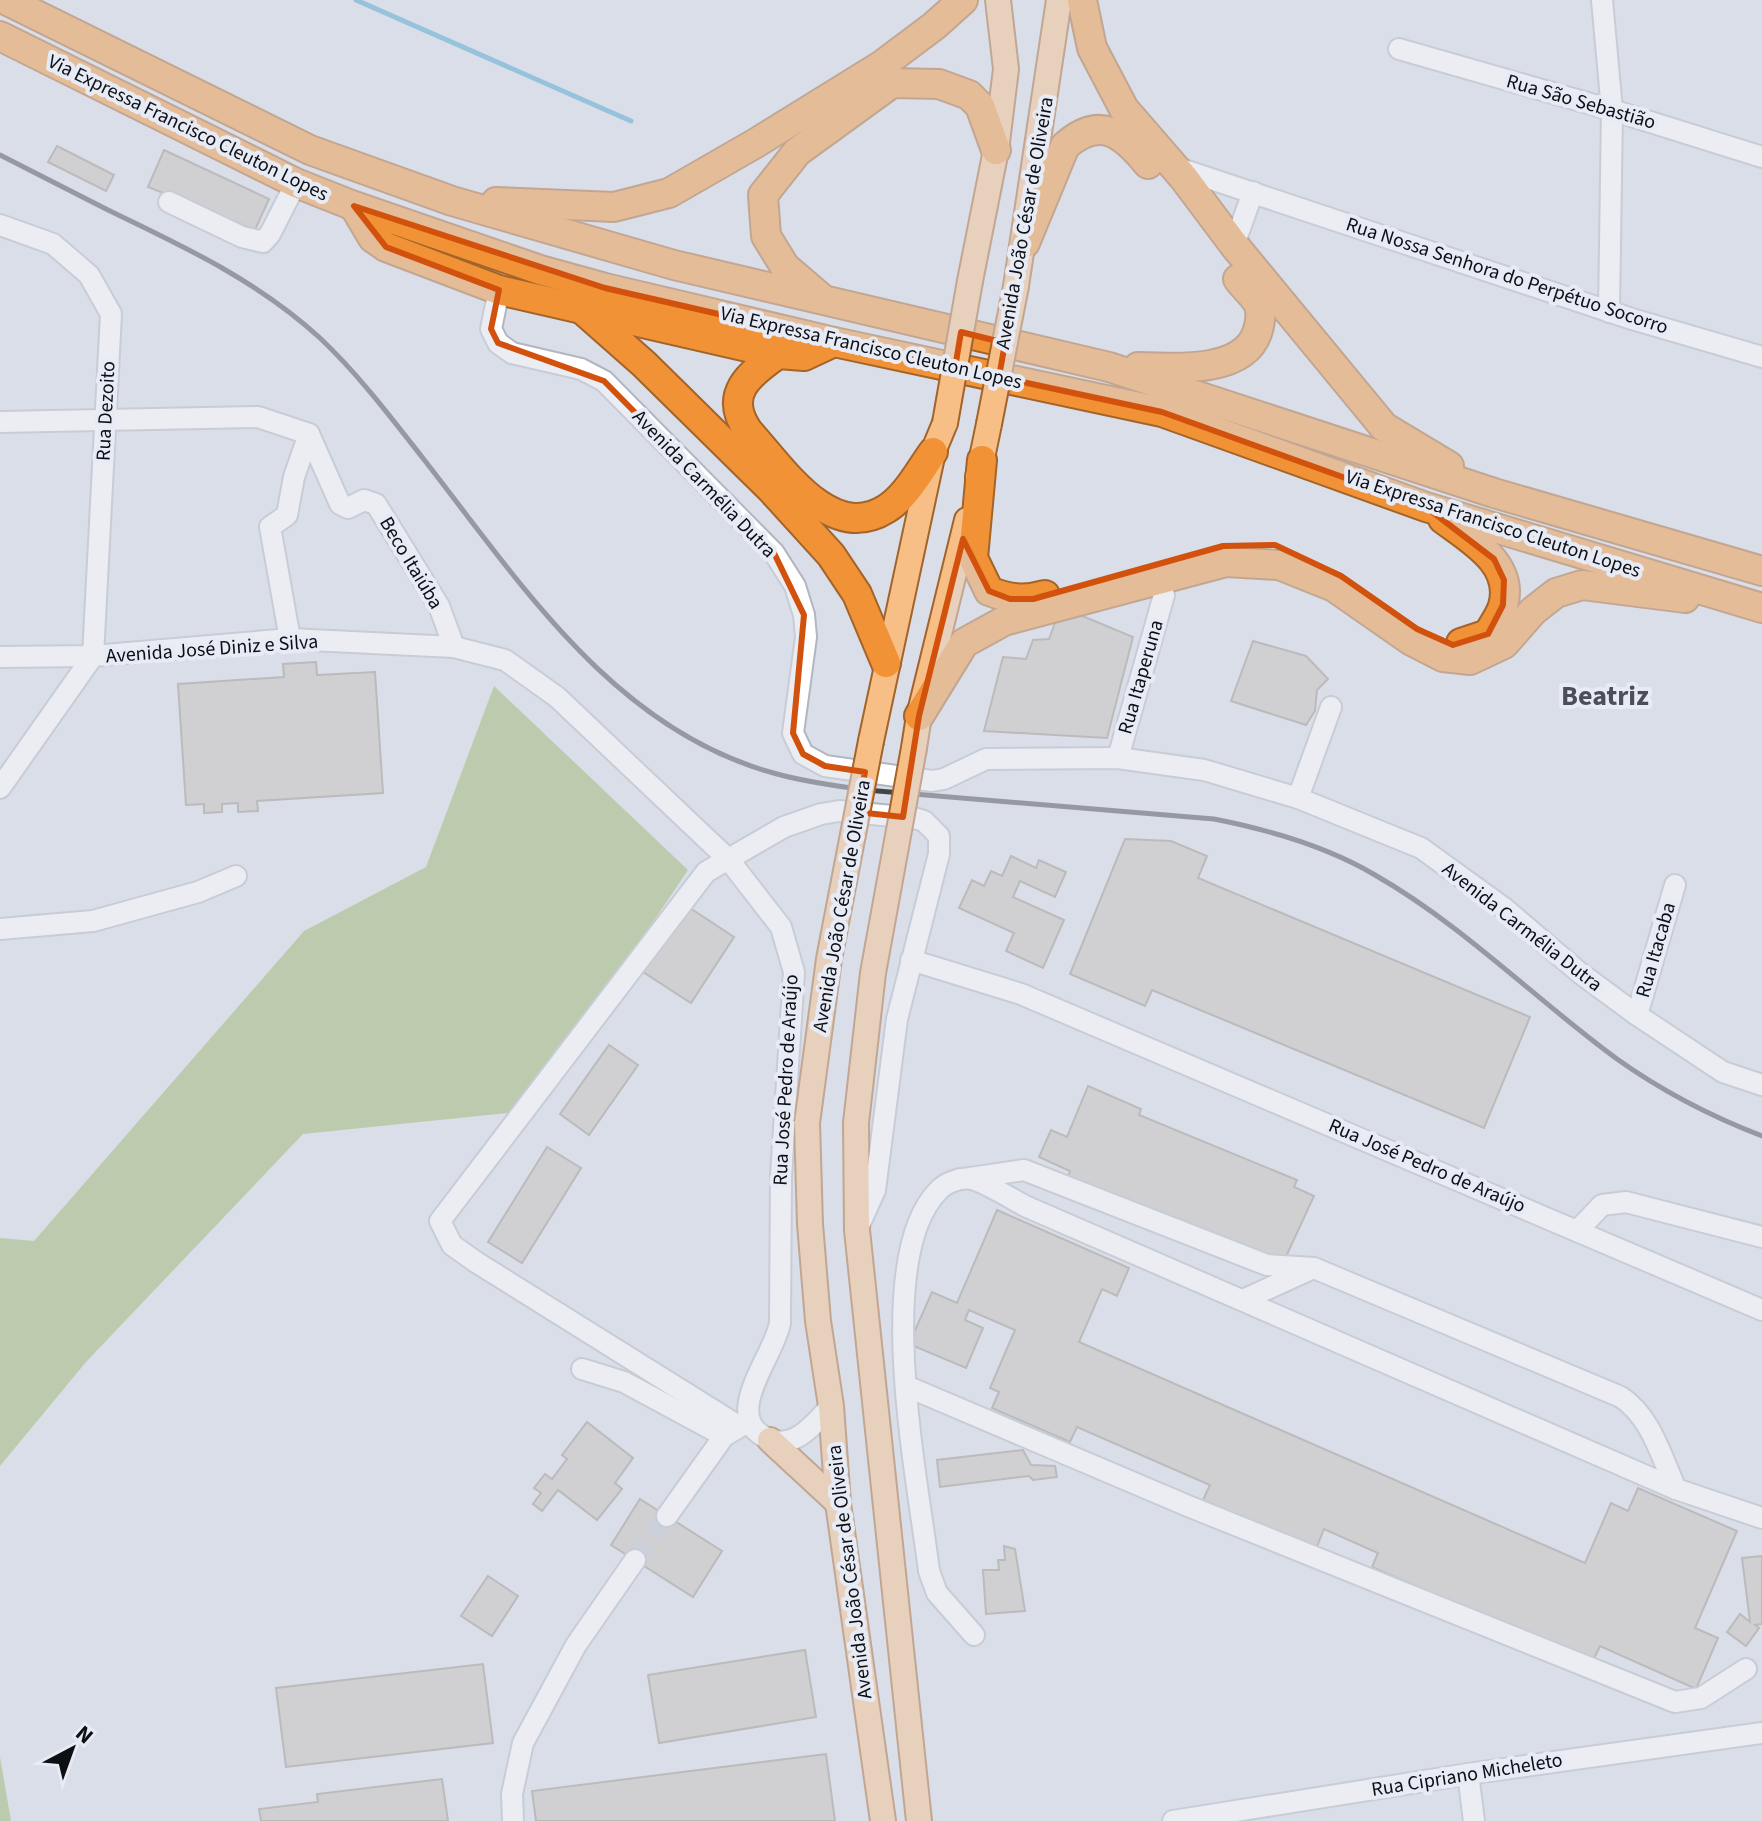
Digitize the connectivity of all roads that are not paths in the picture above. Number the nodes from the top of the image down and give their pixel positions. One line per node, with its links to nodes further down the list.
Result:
1 (6, 0): 15 (highway, Via Expressa Francisco Cleuton Lopes)
2 (963, 0): 15 (highway)
3 (998, 0): 10 (main road, Avenida João César de Oliveira)
4 (1059, 0): 19 (main road, Avenida João César de Oliveira)
5 (1082, 0): 12 (highway)
6 (1602, 0): 9 (street)
7 (0, 36): 13 (highway, Via Expressa Francisco Cleuton Lopes)
8 (1399, 49): 9 (street, Rua São Sebastião)
9 (1612, 110): 11 (street, Rua São Sebastião); 24 (street)
10 (996, 150): 22 (highway); 32 (main road, Avenida João César de Oliveira, bridge)
11 (1762, 157)
12 (1172, 166): 14 (street, Rua Nossa Senhora do Perpétuo Socorro); 20 (highway)
13 (296, 183): 16 (street); 17 (highway, Via Expressa Francisco Cleuton Lopes)
14 (1253, 192): 20 (street); 24 (street, Rua Nossa Senhora do Perpétuo Socorro)
15 (452, 201): 22 (highway, Via Expressa Francisco Cleuton Lopes)
16 (169, 202)
17 (354, 206): 21 (highway); 25 (highway, Via Expressa Francisco Cleuton Lopes)
18 (0, 225): 29 (street, Rua Dezoito)
19 (1025, 243): 28 (highway); 33 (main road, Avenida João César de Oliveira, bridge)
20 (1234, 245): 34 (highway)
21 (499, 290): 23 (highway); 46 (street, Avenida Carmélia Dutra)
22 (823, 300): 28 (highway, Via Expressa Francisco Cleuton Lopes)
23 (584, 311): 26 (highway); 43 (highway)
24 (1609, 312): 27 (street, Rua Nossa Senhora do Perpétuo Socorro)
25 (834, 342): 26 (highway); 35 (highway, Via Expressa Francisco Cleuton Lopes)
26 (778, 354): 32 (highway)
27 (1762, 357)
28 (1109, 367): 34 (highway, Via Expressa Francisco Cleuton Lopes)
29 (105, 420): 30 (street); 31 (street); 41 (street, Rua Dezoito)
30 (0, 422)
31 (309, 434): 39 (street); 40 (street, Beco Itaiúba)
32 (933, 452): 43 (main road, Avenida João César de Oliveira)
33 (982, 460): 35 (highway); 45 (main road, Avenida João César de Oliveira)
34 (1494, 493): 36 (highway, Via Expressa Francisco Cleuton Lopes)
35 (1426, 507): 38 (highway, Via Expressa Francisco Cleuton Lopes)
36 (1762, 571)
37 (1164, 595): 46 (street, Rua Itaperuna)
38 (1756, 606): 45 (highway)
39 (290, 639): 40 (street, Avenida José Diniz e Silva); 41 (street, Avenida José Diniz e Silva)
40 (454, 647): 49 (street, Avenida José Diniz e Silva)
41 (93, 656): 42 (street, Avenida José Diniz e Silva); 47 (street)
42 (0, 657)
43 (886, 663): 65 (main road, Avenida João César de Oliveira, bridge)
44 (1331, 707): 48 (street)
45 (919, 716): 57 (main road, Avenida João César de Oliveira, bridge)
46 (1118, 758): 48 (street, Avenida Carmélia Dutra)
47 (0, 788)
48 (1298, 798): 54 (street, Avenida Carmélia Dutra)
49 (729, 860): 53 (street); 66 (street, Rua José Pedro de Araújo); 66 (street)
50 (236, 876): 52 (street)
51 (1675, 885): 54 (street, Rua Itacaba)
52 (0, 929)
53 (911, 960): 57 (street); 58 (street, Rua José Pedro de Araújo)
54 (1637, 1015): 55 (street, Avenida Carmélia Dutra)
55 (1762, 1085)
56 (970, 1178): 60 (street); 61 (street); 64 (street)
57 (857, 1230): 79 (main road, Avenida João César de Oliveira)
58 (1578, 1230): 59 (street); 62 (street, Rua José Pedro de Araújo)
59 (1762, 1237)
60 (1314, 1268): 61 (street); 68 (street)
61 (1243, 1300): 68 (street)
62 (1762, 1310)
63 (582, 1369): 66 (street)
64 (906, 1386): 73 (street); 74 (street)
65 (831, 1406): 67 (street); 69 (main road, Avenida João César de Oliveira)
66 (738, 1428): 67 (street); 70 (street)
67 (770, 1440): 69 (main road)
68 (1676, 1489): 71 (street)
69 (838, 1503): 78 (main road, Avenida João César de Oliveira)
70 (667, 1516)
71 (1762, 1518)
72 (635, 1560): 77 (street)
73 (974, 1635)
74 (1746, 1669)
75 (1762, 1733): 76 (street, Rua Cipriano Micheleto)
76 (1468, 1774): 80 (street, Rua Cipriano Micheleto); 81 (street)
77 (513, 1821)
78 (883, 1821)
79 (919, 1821)
80 (1173, 1821)
81 (1474, 1821)

